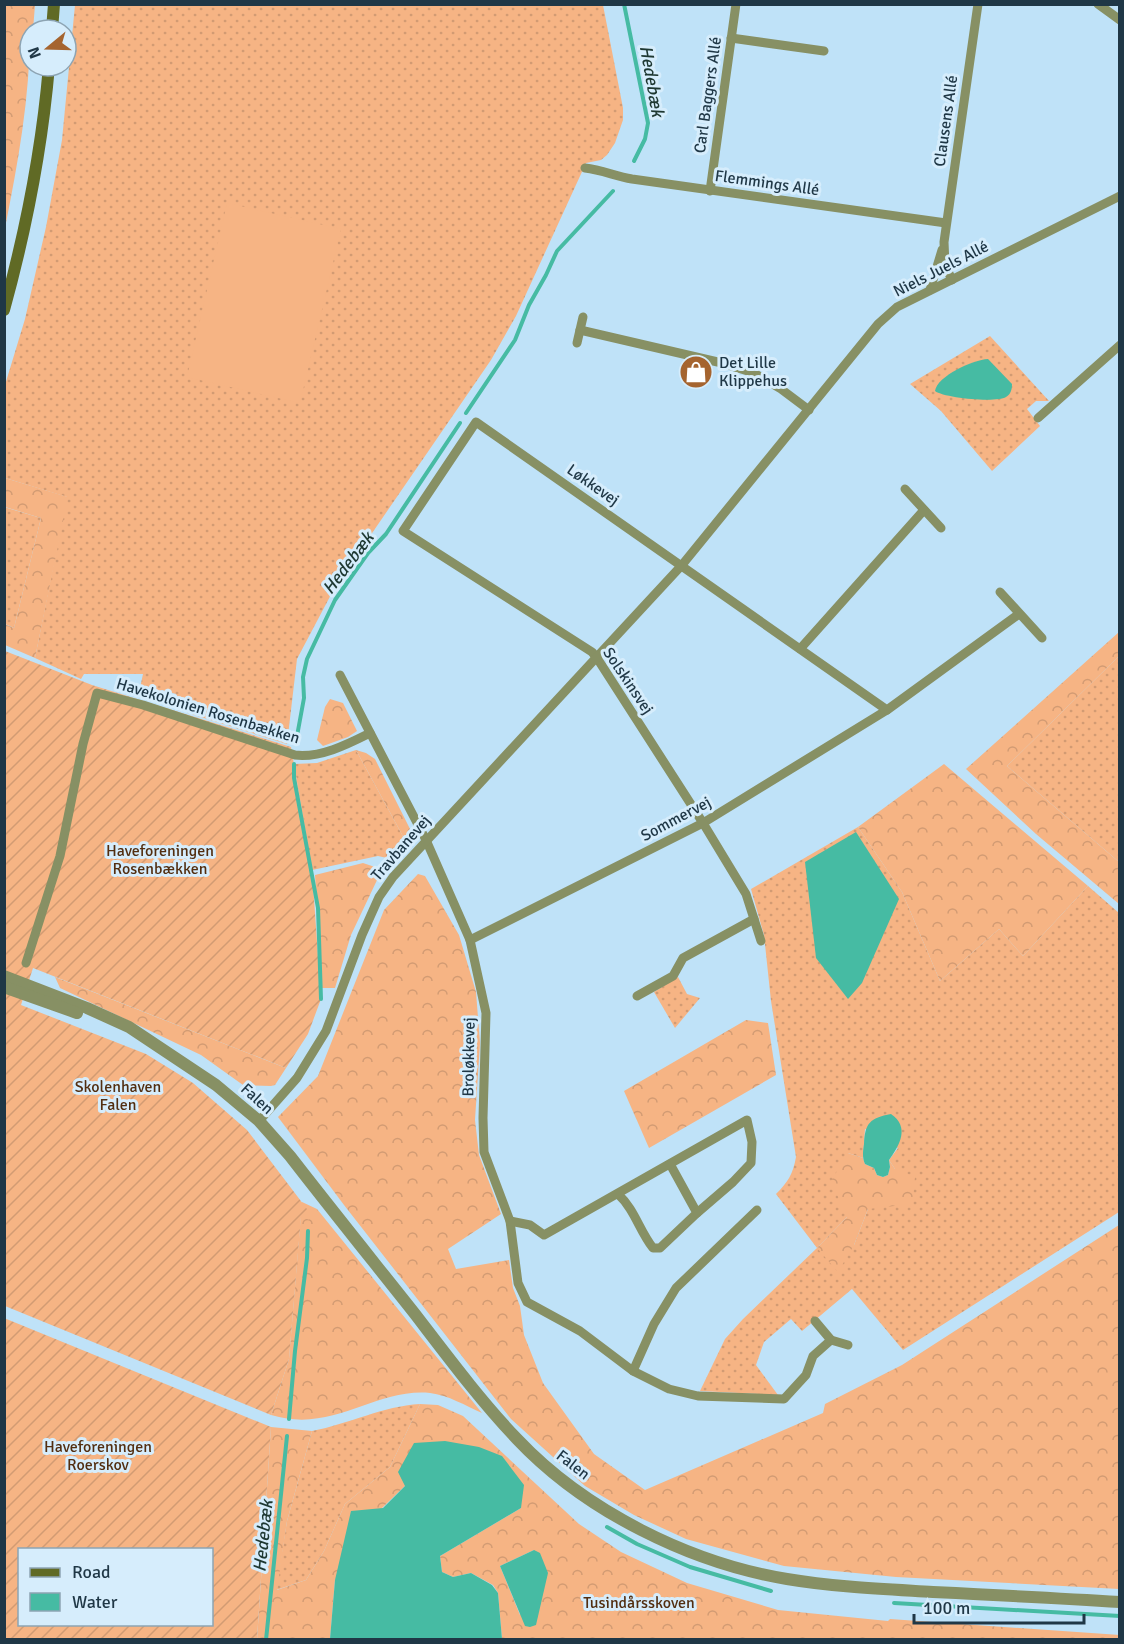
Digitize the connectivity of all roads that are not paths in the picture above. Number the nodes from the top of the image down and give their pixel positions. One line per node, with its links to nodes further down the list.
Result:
1 (736, 4): 5 (street, Carl Baggers Allé)
2 (978, 4): 11 (street, Clausens Allé)
3 (1098, 4): 4 (street)
4 (1119, 20)
5 (732, 38): 6 (street); 9 (street, Carl Baggers Allé)
6 (824, 51)
7 (48, 78): 15 (main road)
8 (585, 168): 9 (street, Flemmings Allé)
9 (710, 191): 11 (street, Flemmings Allé)
10 (1119, 196): 13 (street, Niels Juels Allé)
11 (946, 223): 12 (street, Clausens Allé)
12 (944, 242): 13 (street, Clausens Allé); 14 (street, Clausens Allé)
13 (952, 280): 14 (street, Niels Juels Allé)
14 (930, 290): 20 (street, Niels Juels Allé)
15 (4, 310)
16 (583, 318): 17 (street)
17 (580, 330): 18 (street); 20 (street)
18 (577, 343)
19 (1119, 345): 21 (street)
20 (809, 410): 26 (street, Niels Juels Allé)
21 (1038, 418)
22 (905, 489): 23 (street)
23 (924, 510): 24 (street); 30 (street)
24 (941, 528)
25 (403, 531): 26 (street, Løkkevej); 31 (street, Solskinsvej)
26 (682, 565): 30 (street, Løkkevej); 31 (street, Niels Juels Allé)
27 (1000, 592): 28 (street)
28 (1018, 614): 29 (street); 33 (street)
29 (1042, 638)
30 (800, 649): 33 (street, Løkkevej)
31 (597, 658): 35 (street, Solskinsvej); 36 (street, Travbanevej)
32 (340, 675): 34 (street, Broløkkevej)
33 (887, 710): 35 (street, Sommervej)
34 (370, 733): 36 (street, Broløkkevej); 40 (street, Havekolonien Rosenbækken)
35 (703, 823): 37 (street, Solskinsvej); 38 (street, Sommervej)
36 (426, 840): 38 (street, Broløkkevej); 45 (street, Travbanevej)
37 (754, 920): 39 (street, Solskinsvej); 43 (street)
38 (470, 940): 50 (street, Broløkkevej)
39 (761, 941)
40 (26, 963)
41 (4, 976): 44 (street, Falen)
42 (4, 987): 44 (street, Falen)
43 (637, 996)
44 (169, 1053): 45 (street, Falen)
45 (259, 1121): 55 (street, Falen)
46 (670, 1164): 47 (street); 49 (street); 49 (street)
47 (618, 1194): 49 (street); 50 (street)
48 (758, 1210): 54 (street)
49 (697, 1213)
50 (510, 1221): 54 (street, Broløkkevej)
51 (815, 1321): 52 (street)
52 (831, 1340): 53 (street); 54 (street, Broløkkevej)
53 (849, 1344)
54 (633, 1371)
55 (1119, 1602)

